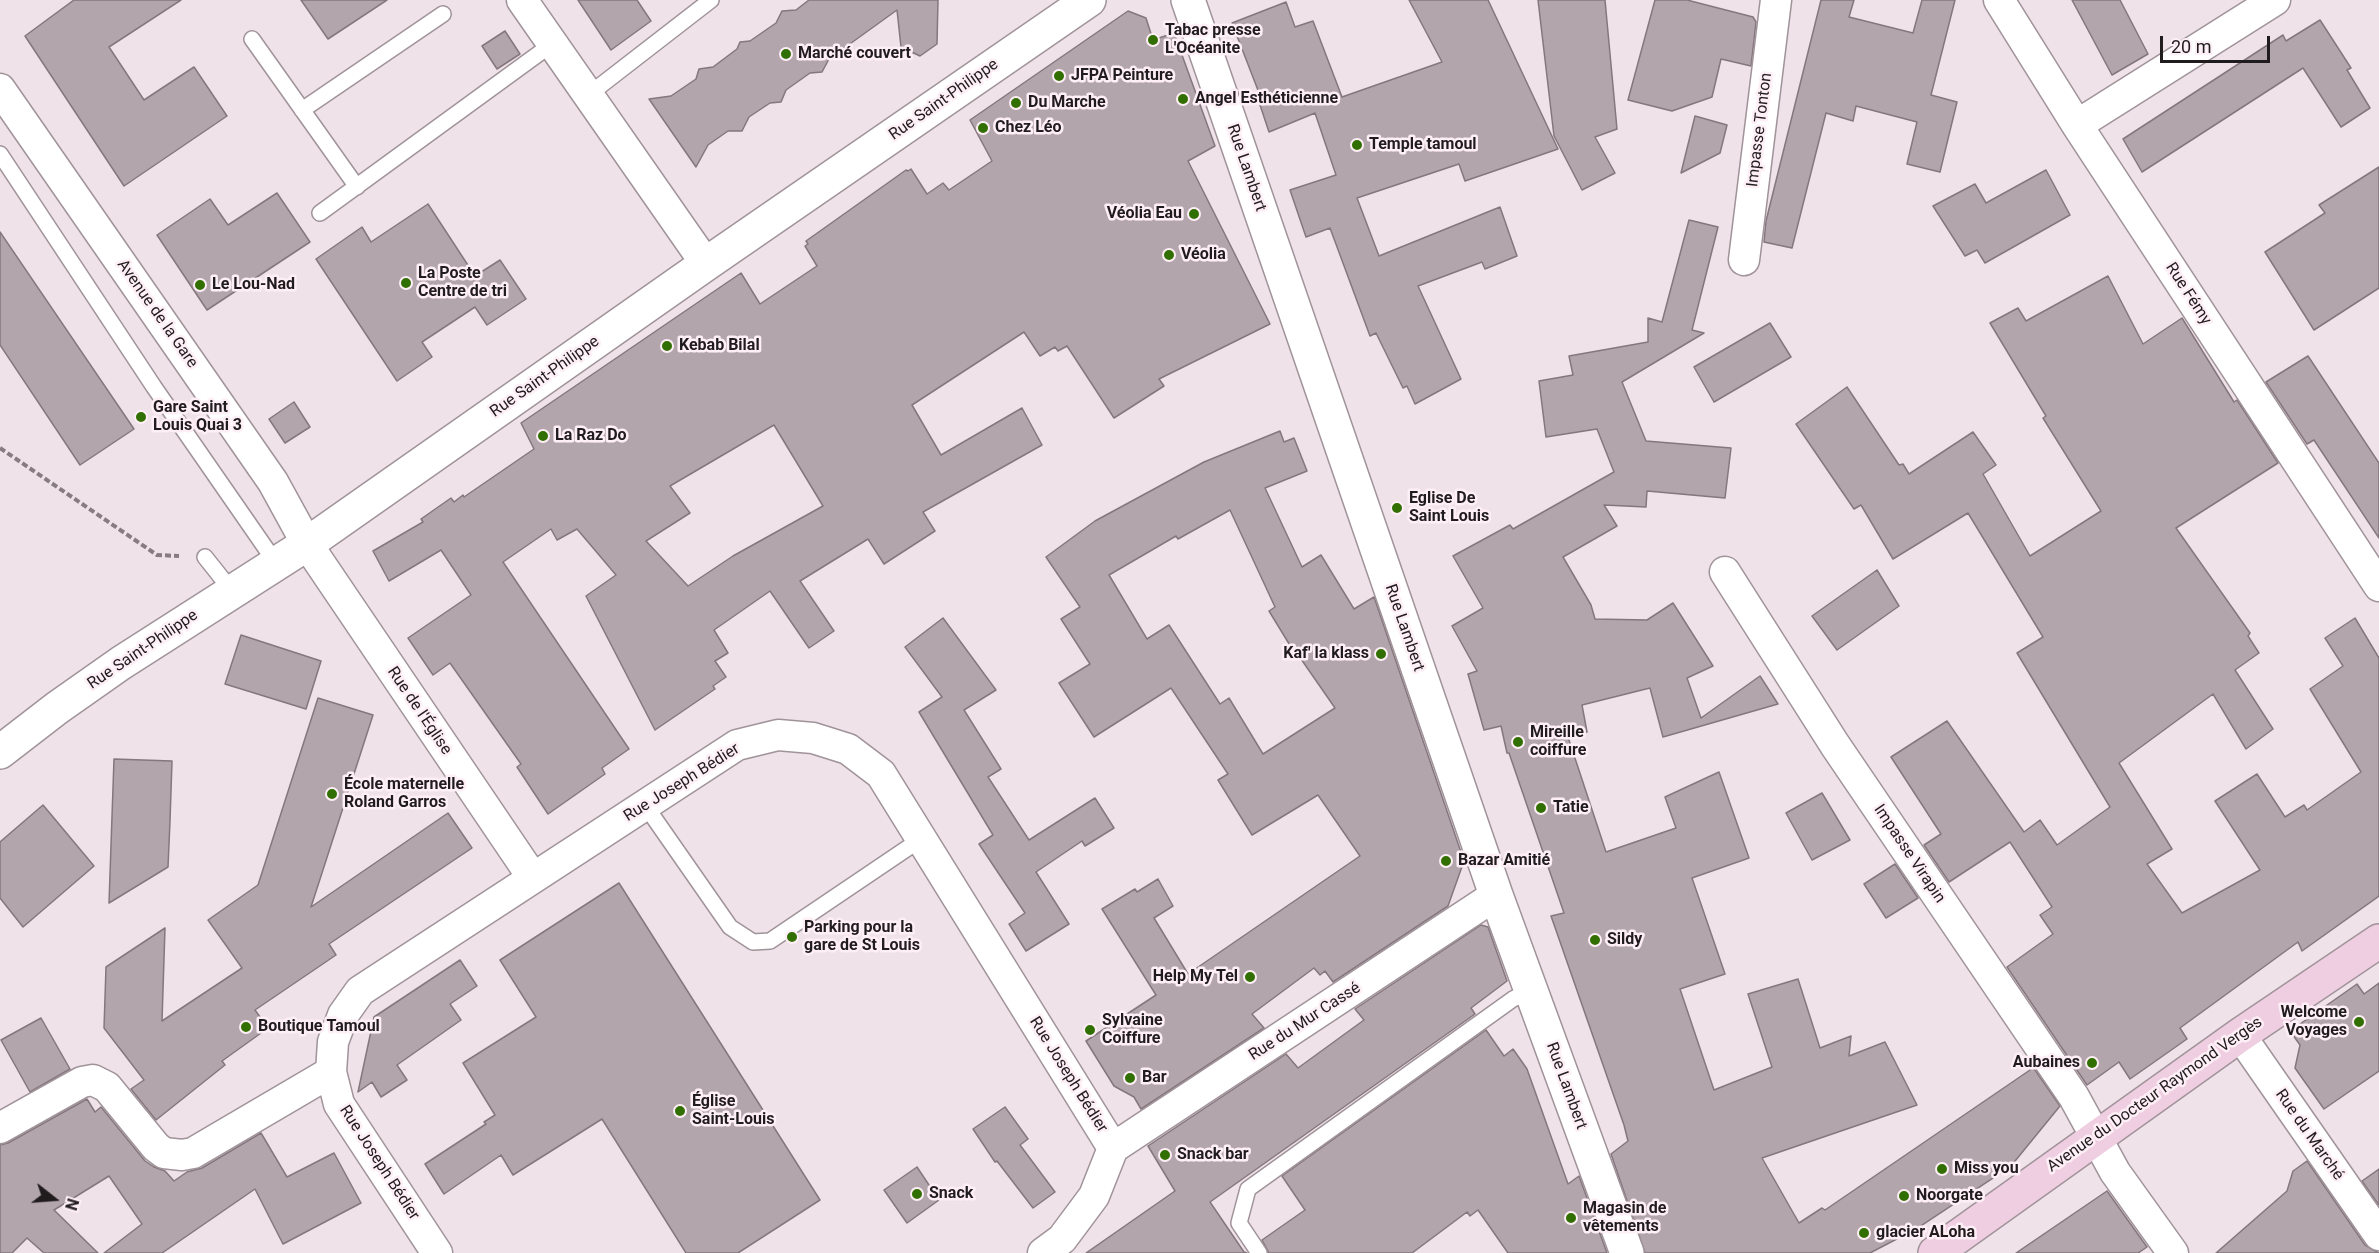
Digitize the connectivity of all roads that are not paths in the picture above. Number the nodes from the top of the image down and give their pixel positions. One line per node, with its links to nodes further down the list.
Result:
1 (522, 0): 10 (street)
2 (711, 0): 12 (lane)
3 (1089, 0): 19 (street, Rue Saint-Philippe)
4 (1188, 0): 30 (street, Rue Lambert)
5 (1776, 0): 18 (street, Impasse Tonton)
6 (1999, 0): 14 (street, Rue Fémy)
7 (2275, 0): 14 (street)
8 (443, 14): 13 (lane)
9 (252, 39): 13 (lane)
10 (552, 44): 12 (street); 16 (lane)
11 (0, 89): 20 (street, Avenue de la Gare)
12 (587, 96): 19 (street)
13 (302, 110): 16 (lane)
14 (2077, 125): 24 (street, Rue Fémy)
15 (0, 154): 22 (lane)
16 (357, 187): 17 (lane)
17 (320, 213)
18 (1744, 260)
19 (706, 264): 20 (street, Rue Saint-Philippe)
20 (307, 544): 22 (street, Rue Saint-Philippe); 29 (street, Rue de l'Église)
21 (205, 557): 25 (lane)
22 (276, 563): 25 (street, Rue Saint-Philippe)
23 (1725, 572): 36 (street, Impasse Virapin)
24 (2379, 586)
25 (232, 591): 26 (street, Rue Saint-Philippe)
26 (0, 752)
27 (645, 805): 28 (street, Rue Joseph Bédier); 28 (lane); 29 (street, Rue Joseph Bédier)
28 (921, 839): 37 (street, Rue Joseph Bédier)
29 (533, 878): 34 (street, Rue Joseph Bédier)
30 (1496, 895): 32 (street, Rue Lambert); 37 (street, Rue du Mur Cassé)
31 (2379, 941): 33 (main road, Avenue du Docteur Raymond Vergès)
32 (1531, 990): 41 (lane); 42 (street, Rue Lambert)
33 (2240, 1035): 36 (main road, Avenue du Docteur Raymond Vergès); 38 (street, Rue du Marché)
34 (331, 1071): 35 (street); 39 (street, Rue Joseph Bédier)
35 (0, 1128)
36 (2096, 1136): 43 (main road, Avenue du Docteur Raymond Vergès); 44 (street)
37 (1113, 1148): 40 (street, Rue Joseph Bédier)
38 (2379, 1235)
39 (437, 1253)
40 (1043, 1253)
41 (1259, 1253)
42 (1628, 1253)
43 (1935, 1253)
44 (2173, 1253)

